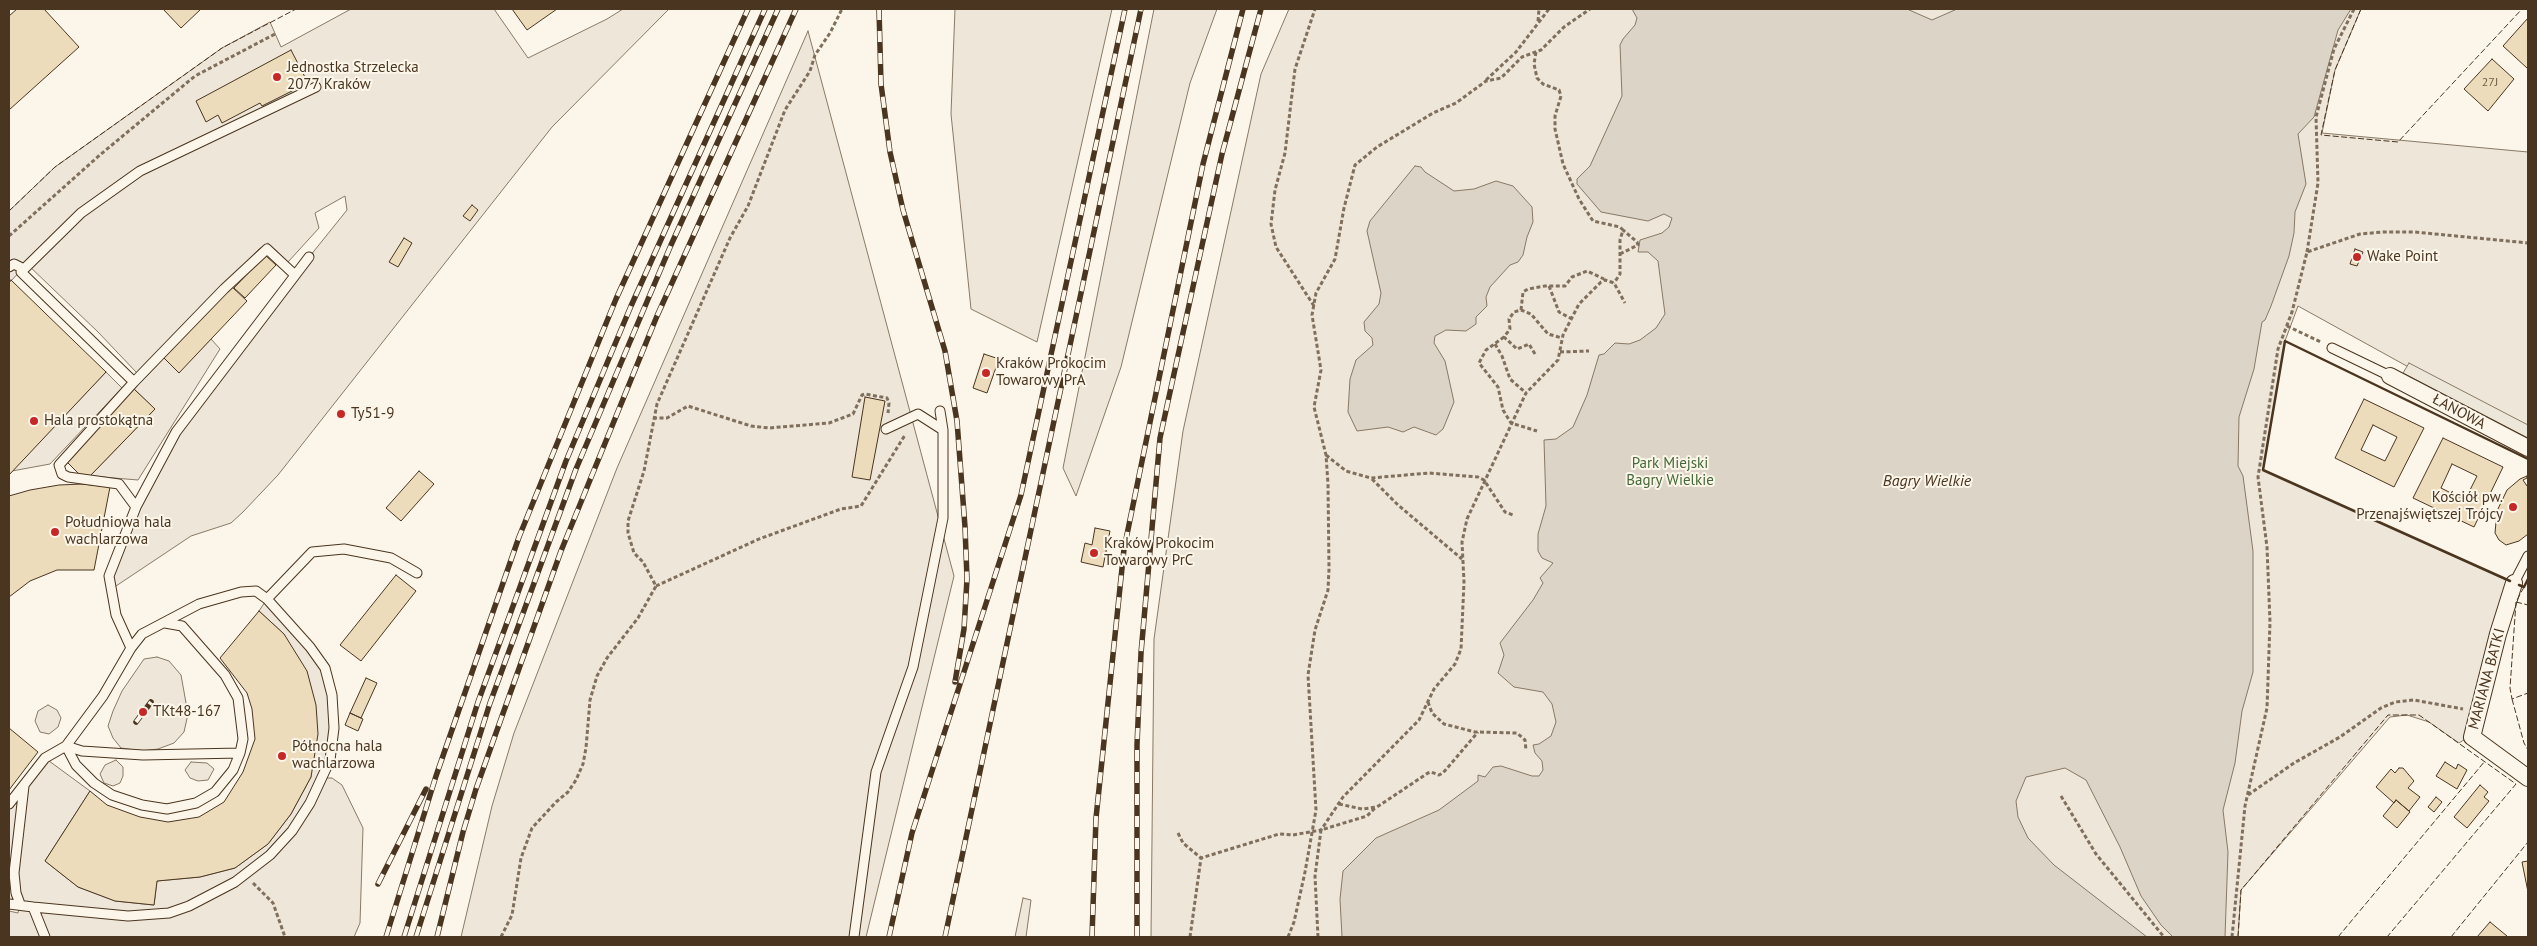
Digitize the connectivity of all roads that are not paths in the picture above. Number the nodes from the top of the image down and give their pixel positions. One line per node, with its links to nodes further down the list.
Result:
1 (316, 87): 4 (lane)
2 (309, 257): 5 (lane)
3 (9, 267): 4 (lane)
4 (22, 268): 8 (lane)
5 (295, 275): 8 (lane); 13 (lane)
6 (2332, 348): 7 (lane)
7 (2390, 376): 12 (street, ŁANOWA)
8 (134, 382): 13 (lane)
9 (940, 411): 11 (lane)
10 (886, 429): 11 (lane)
11 (943, 430): 29 (lane)
12 (2528, 448)
13 (136, 507): 19 (lane)
14 (2528, 556): 16 (lane)
15 (418, 573): 17 (lane)
16 (2514, 583): 22 (street, MARIANA BATKI)
17 (267, 599): 18 (lane); 27 (lane)
18 (165, 623): 19 (lane); 21 (lane)
19 (131, 648): 20 (lane)
20 (66, 746): 21 (lane); 21 (lane); 23 (lane)
21 (240, 753)
22 (2528, 778)
23 (24, 785): 24 (lane); 26 (lane)
24 (9, 804)
25 (9, 904): 26 (lane)
26 (20, 904): 27 (lane)
27 (33, 907): 28 (lane)
28 (46, 937)
29 (854, 937)

